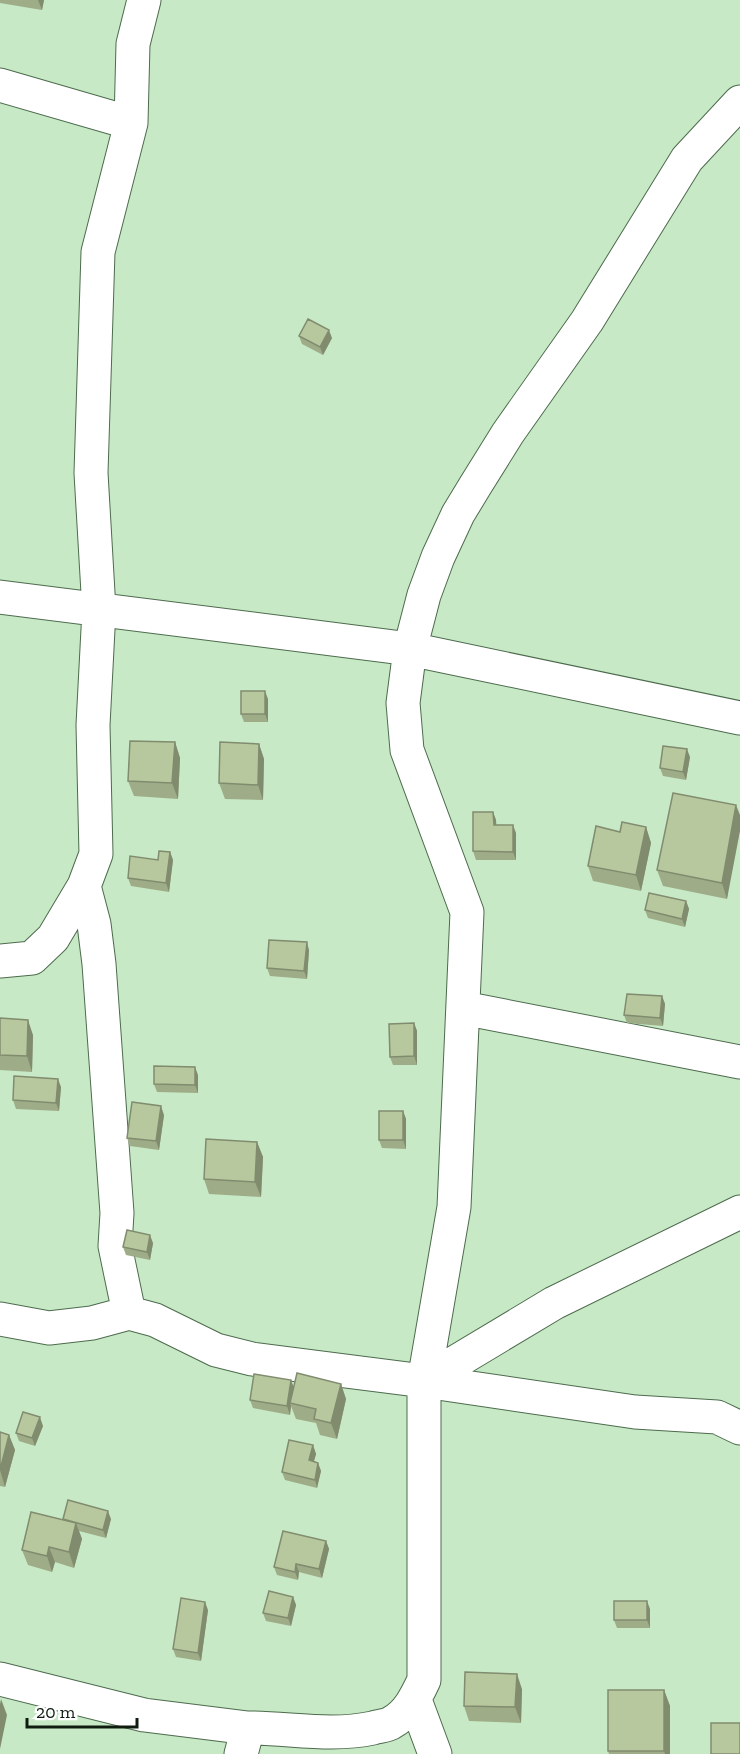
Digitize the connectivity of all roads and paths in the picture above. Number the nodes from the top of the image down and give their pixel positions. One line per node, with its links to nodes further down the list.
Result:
1 (144, 0): 4 (street)
2 (0, 85): 4 (street)
3 (740, 102): 7 (street)
4 (131, 123): 6 (street)
5 (0, 597): 6 (street)
6 (99, 610): 7 (street); 9 (street)
7 (410, 649): 8 (street); 11 (street)
8 (740, 718)
9 (84, 886): 10 (street); 14 (street)
10 (0, 961)
11 (463, 1008): 12 (street); 16 (street)
12 (740, 1062)
13 (740, 1212): 16 (street)
14 (129, 1313): 15 (street); 16 (street)
15 (0, 1319)
16 (424, 1381): 17 (street); 19 (street)
17 (740, 1428)
18 (0, 1679): 20 (street)
19 (415, 1700): 20 (street); 21 (street)
20 (245, 1741)
21 (435, 1754)

